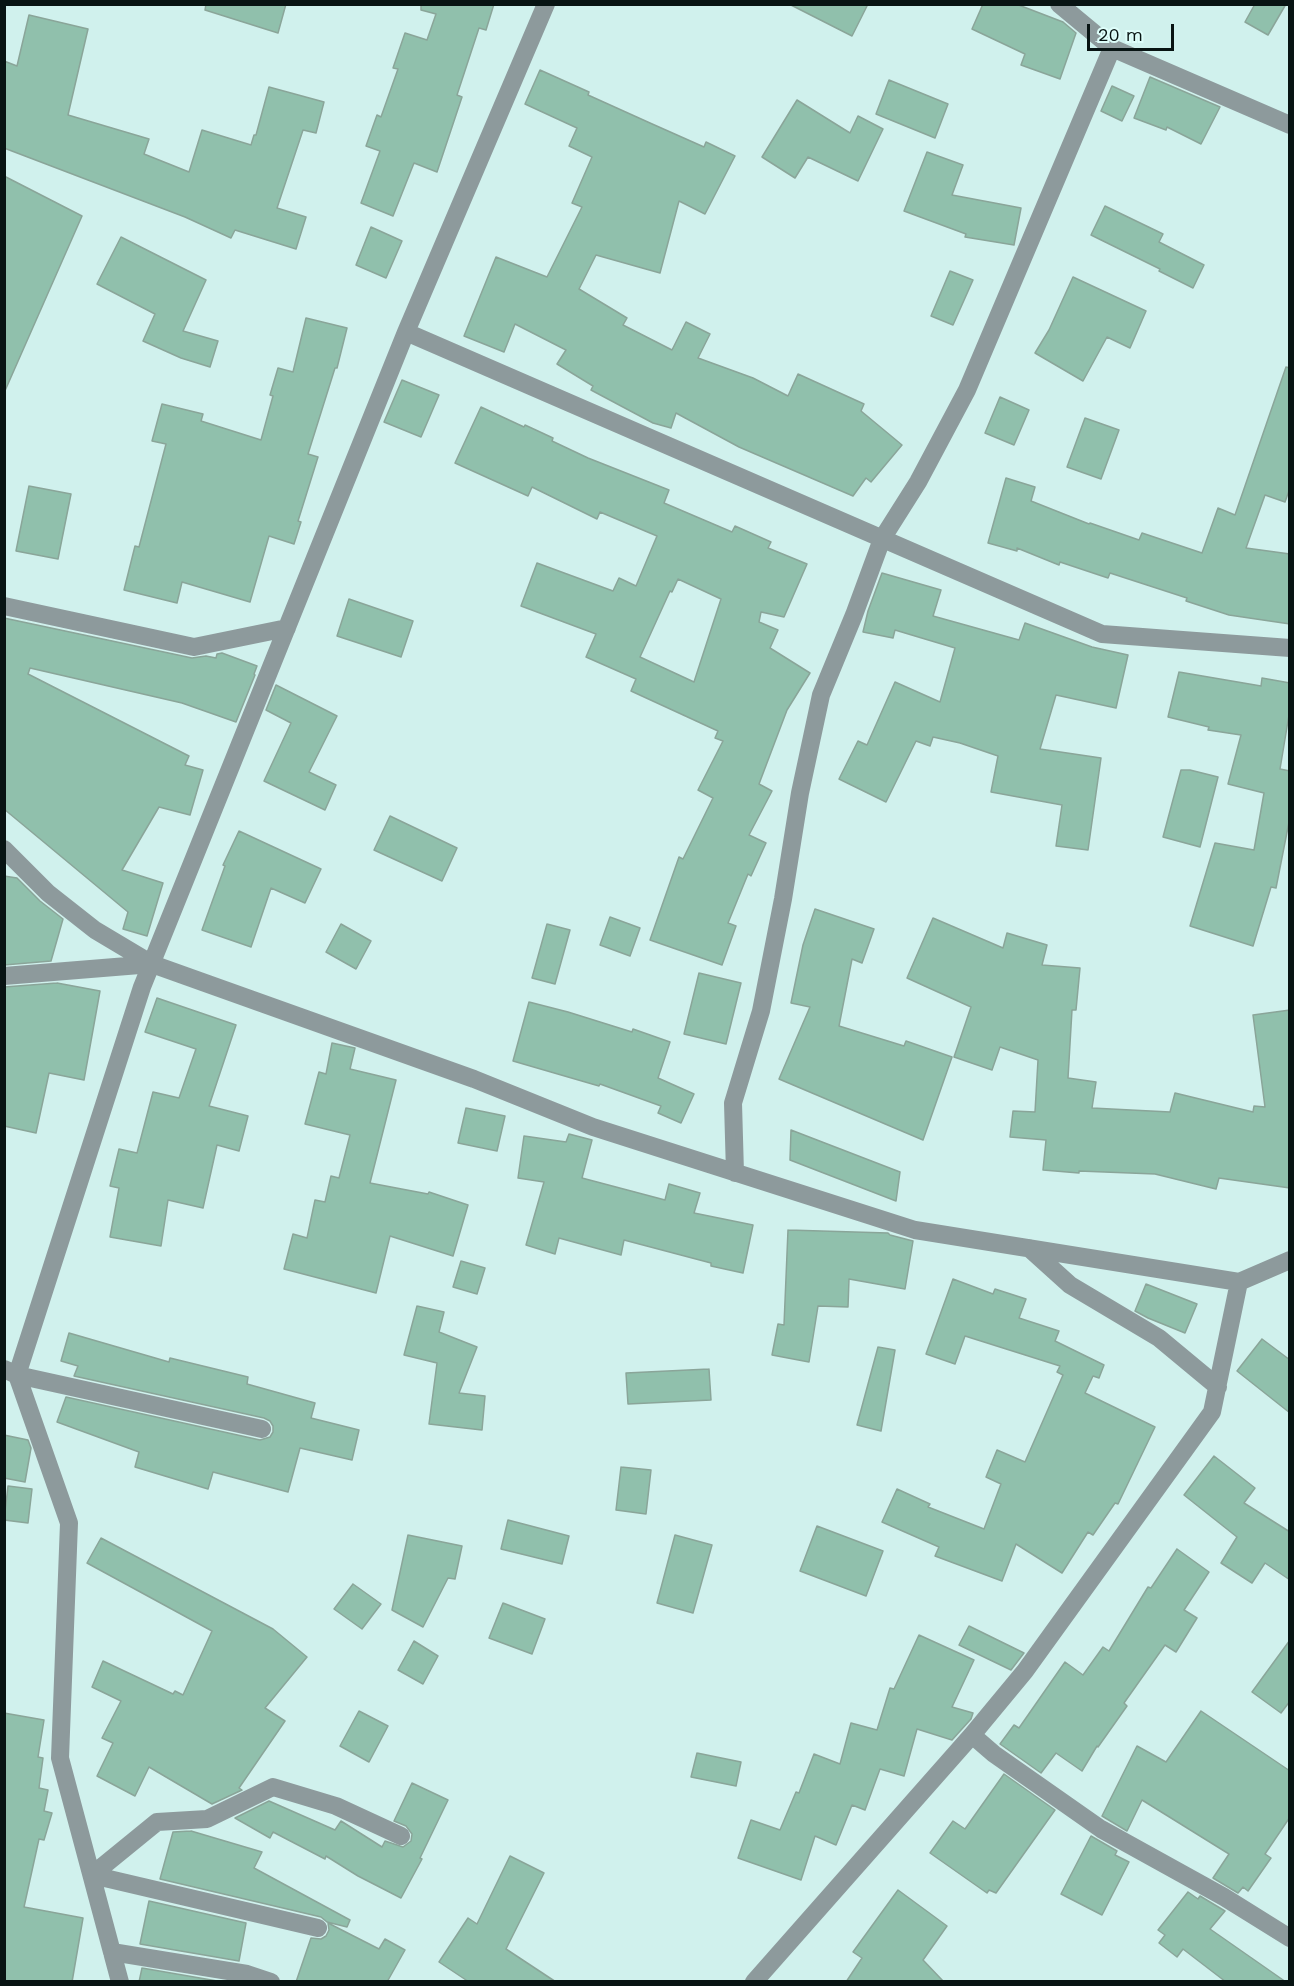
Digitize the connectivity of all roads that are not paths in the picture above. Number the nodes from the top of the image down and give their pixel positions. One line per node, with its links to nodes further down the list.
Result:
1 (546, 4): 5 (street)
2 (1059, 4): 3 (street)
3 (1112, 48): 4 (street); 6 (street)
4 (1290, 125)
5 (406, 332): 6 (street); 8 (street)
6 (882, 538): 9 (street); 13 (street)
7 (4, 606): 8 (street)
8 (287, 628): 11 (street)
9 (1290, 648)
10 (4, 849): 11 (street)
11 (152, 963): 12 (street); 13 (street); 17 (street)
12 (4, 976)
13 (735, 1173): 14 (street)
14 (1029, 1248): 16 (street); 18 (street)
15 (1290, 1260): 16 (street)
16 (1239, 1282): 18 (street)
17 (9, 1378): 19 (street); 22 (street)
18 (1218, 1387): 20 (street)
19 (262, 1429)
20 (972, 1735): 24 (street); 28 (street)
21 (401, 1836): 22 (street)
22 (92, 1875): 23 (street); 25 (street)
23 (318, 1928)
24 (1290, 1938)
25 (112, 1952): 26 (street); 27 (street)
26 (120, 1982)
27 (271, 1982)
28 (754, 1982)

